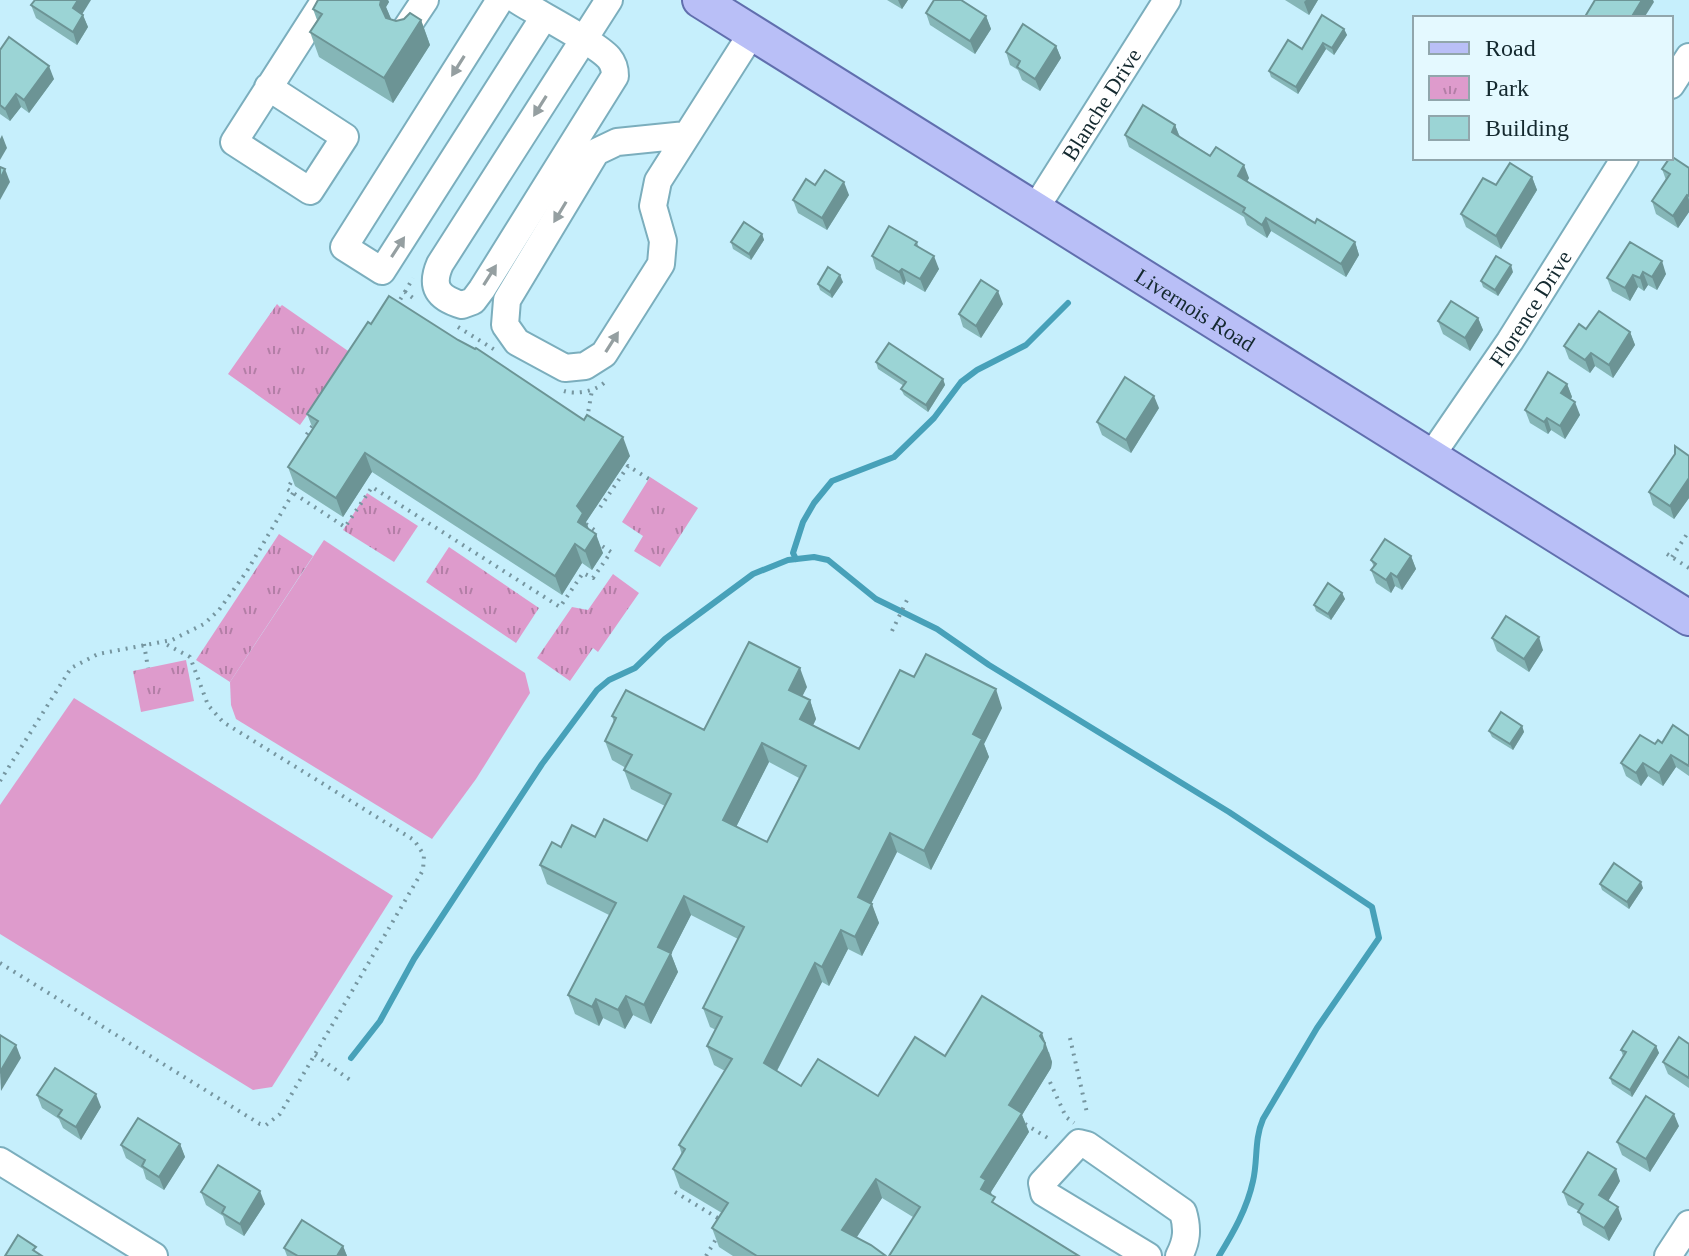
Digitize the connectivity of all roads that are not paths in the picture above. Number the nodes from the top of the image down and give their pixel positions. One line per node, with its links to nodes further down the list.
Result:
1 (325, 0): 14 (street)
2 (425, 0): 9 (street)
3 (500, 0): 8 (street, one-way to 8)
4 (517, 0): 8 (street)
5 (609, 0): 11 (street)
6 (700, 0): 10 (main road, Livernois Road)
7 (1167, 0): 17 (street, Blanche Drive)
8 (544, 17): 11 (street)
9 (405, 30)
10 (752, 33): 15 (street); 17 (main road, Livernois Road)
11 (582, 40): 11 (street, one-way to 11)
12 (1689, 57): 13 (street)
13 (1673, 82)
14 (268, 87)
15 (686, 135): 15 (street, one-way to 15)
16 (1624, 160): 18 (street, Florence Drive)
17 (1035, 209): 18 (main road, Livernois Road)
18 (1431, 456): 19 (main road, Livernois Road)
19 (1689, 618)
20 (0, 1161): 22 (street)
21 (1689, 1224): 25 (street)
22 (154, 1256)
23 (1148, 1256): 24 (street)
24 (1179, 1256)
25 (1668, 1256)

